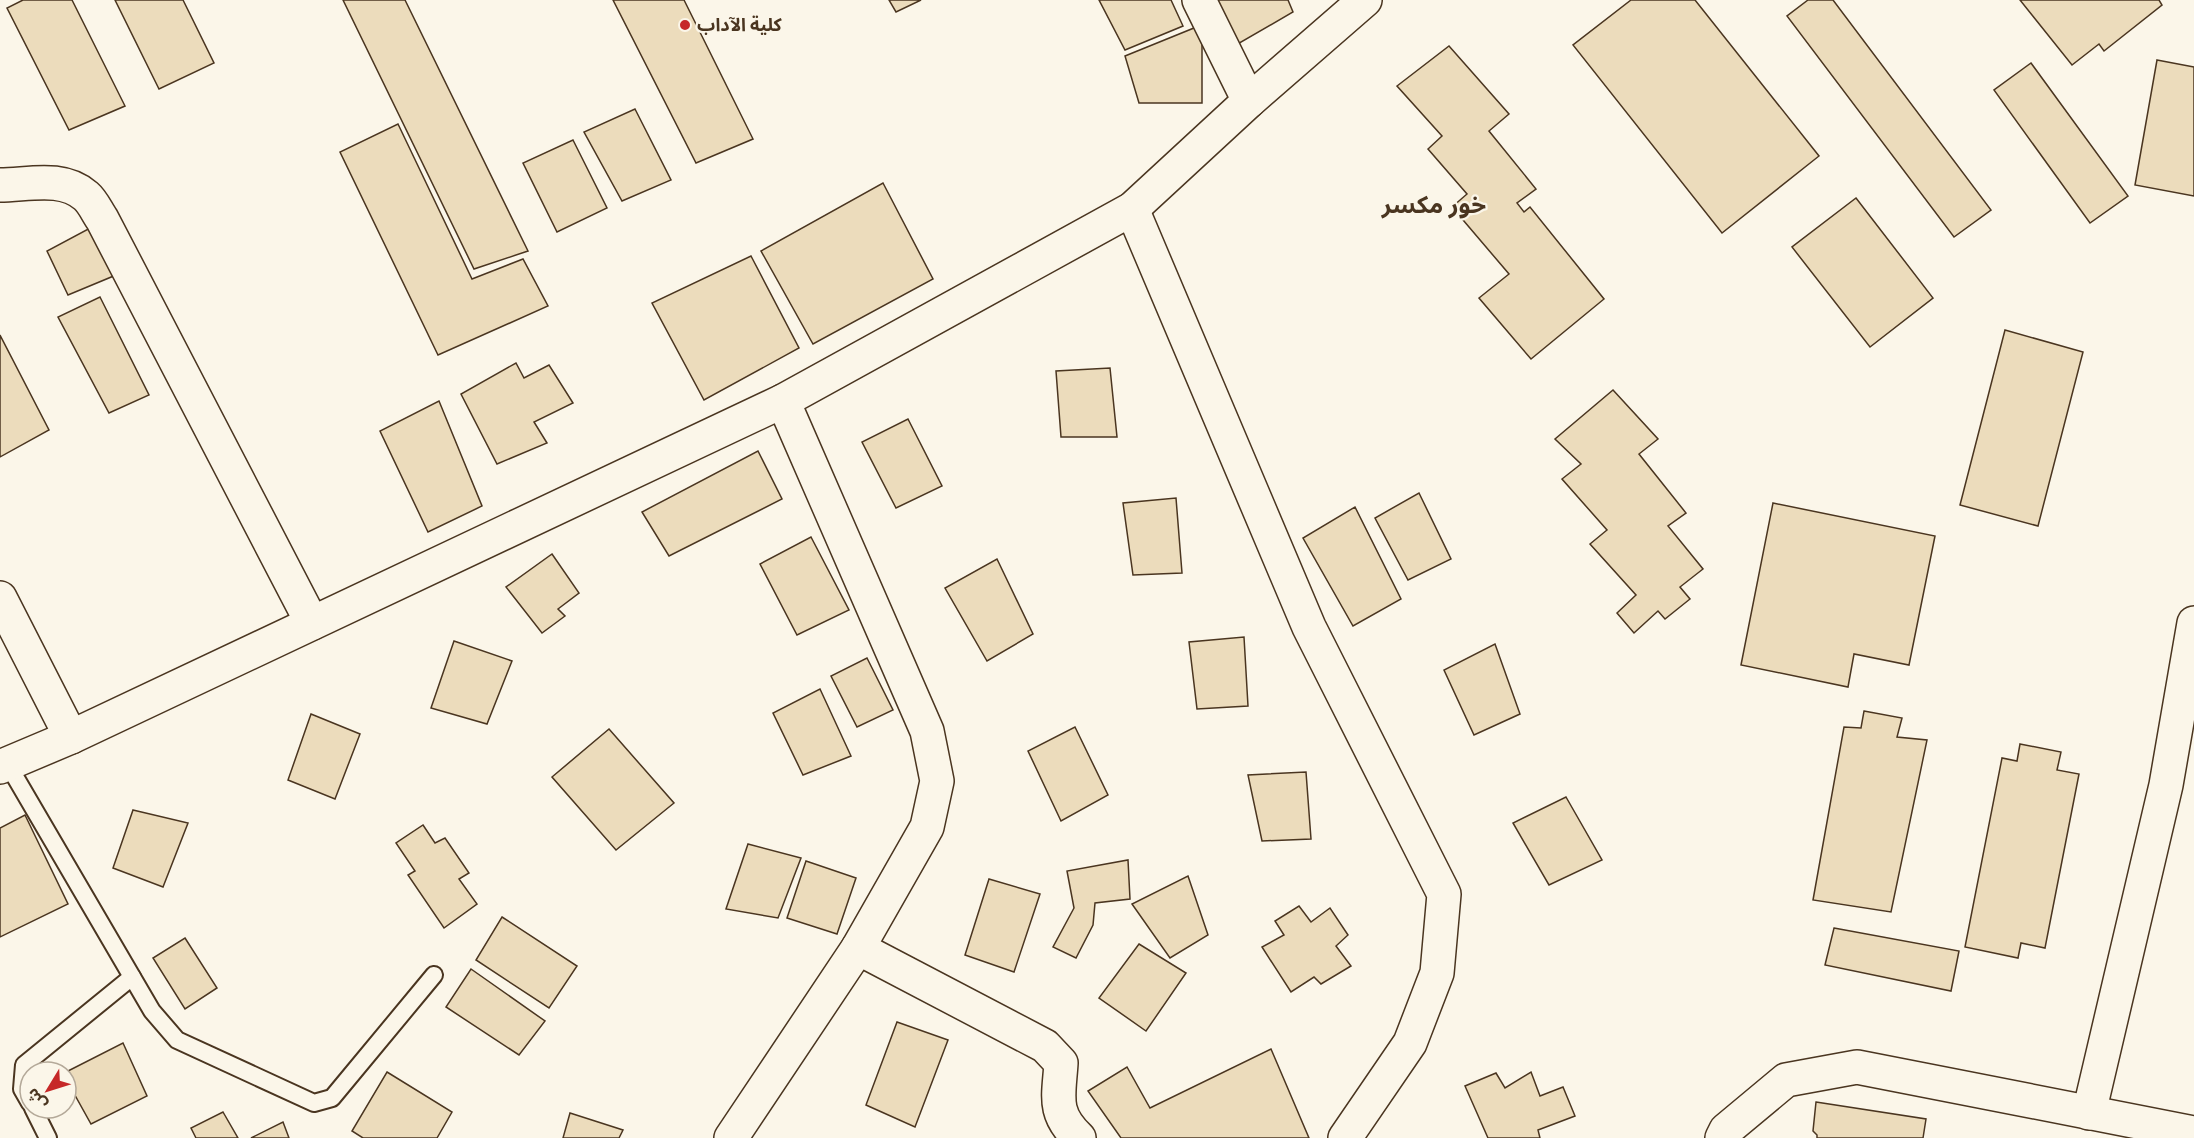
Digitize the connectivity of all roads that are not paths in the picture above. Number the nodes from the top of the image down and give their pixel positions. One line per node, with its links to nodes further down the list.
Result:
1 (1199, 0): 3 (street)
2 (1365, 0): 3 (street)
3 (1249, 101): 5 (street)
4 (0, 185): 8 (street)
5 (1132, 209): 6 (street); 23 (street)
6 (783, 401): 8 (street); 13 (street)
7 (0, 598): 10 (street)
8 (312, 623): 10 (street)
9 (2194, 623): 12 (street)
10 (71, 737): 11 (street)
11 (3, 765): 15 (lane)
12 (2180, 787): 17 (street)
13 (858, 948): 21 (street); 22 (street)
14 (434, 975): 15 (lane)
15 (132, 977): 16 (lane)
16 (30, 1060)
17 (2089, 1113): 19 (street); 24 (street)
18 (39, 1120): 20 (lane)
19 (2194, 1133)
20 (48, 1138)
21 (731, 1138)
22 (1079, 1138)
23 (1345, 1138)
24 (1722, 1138)

